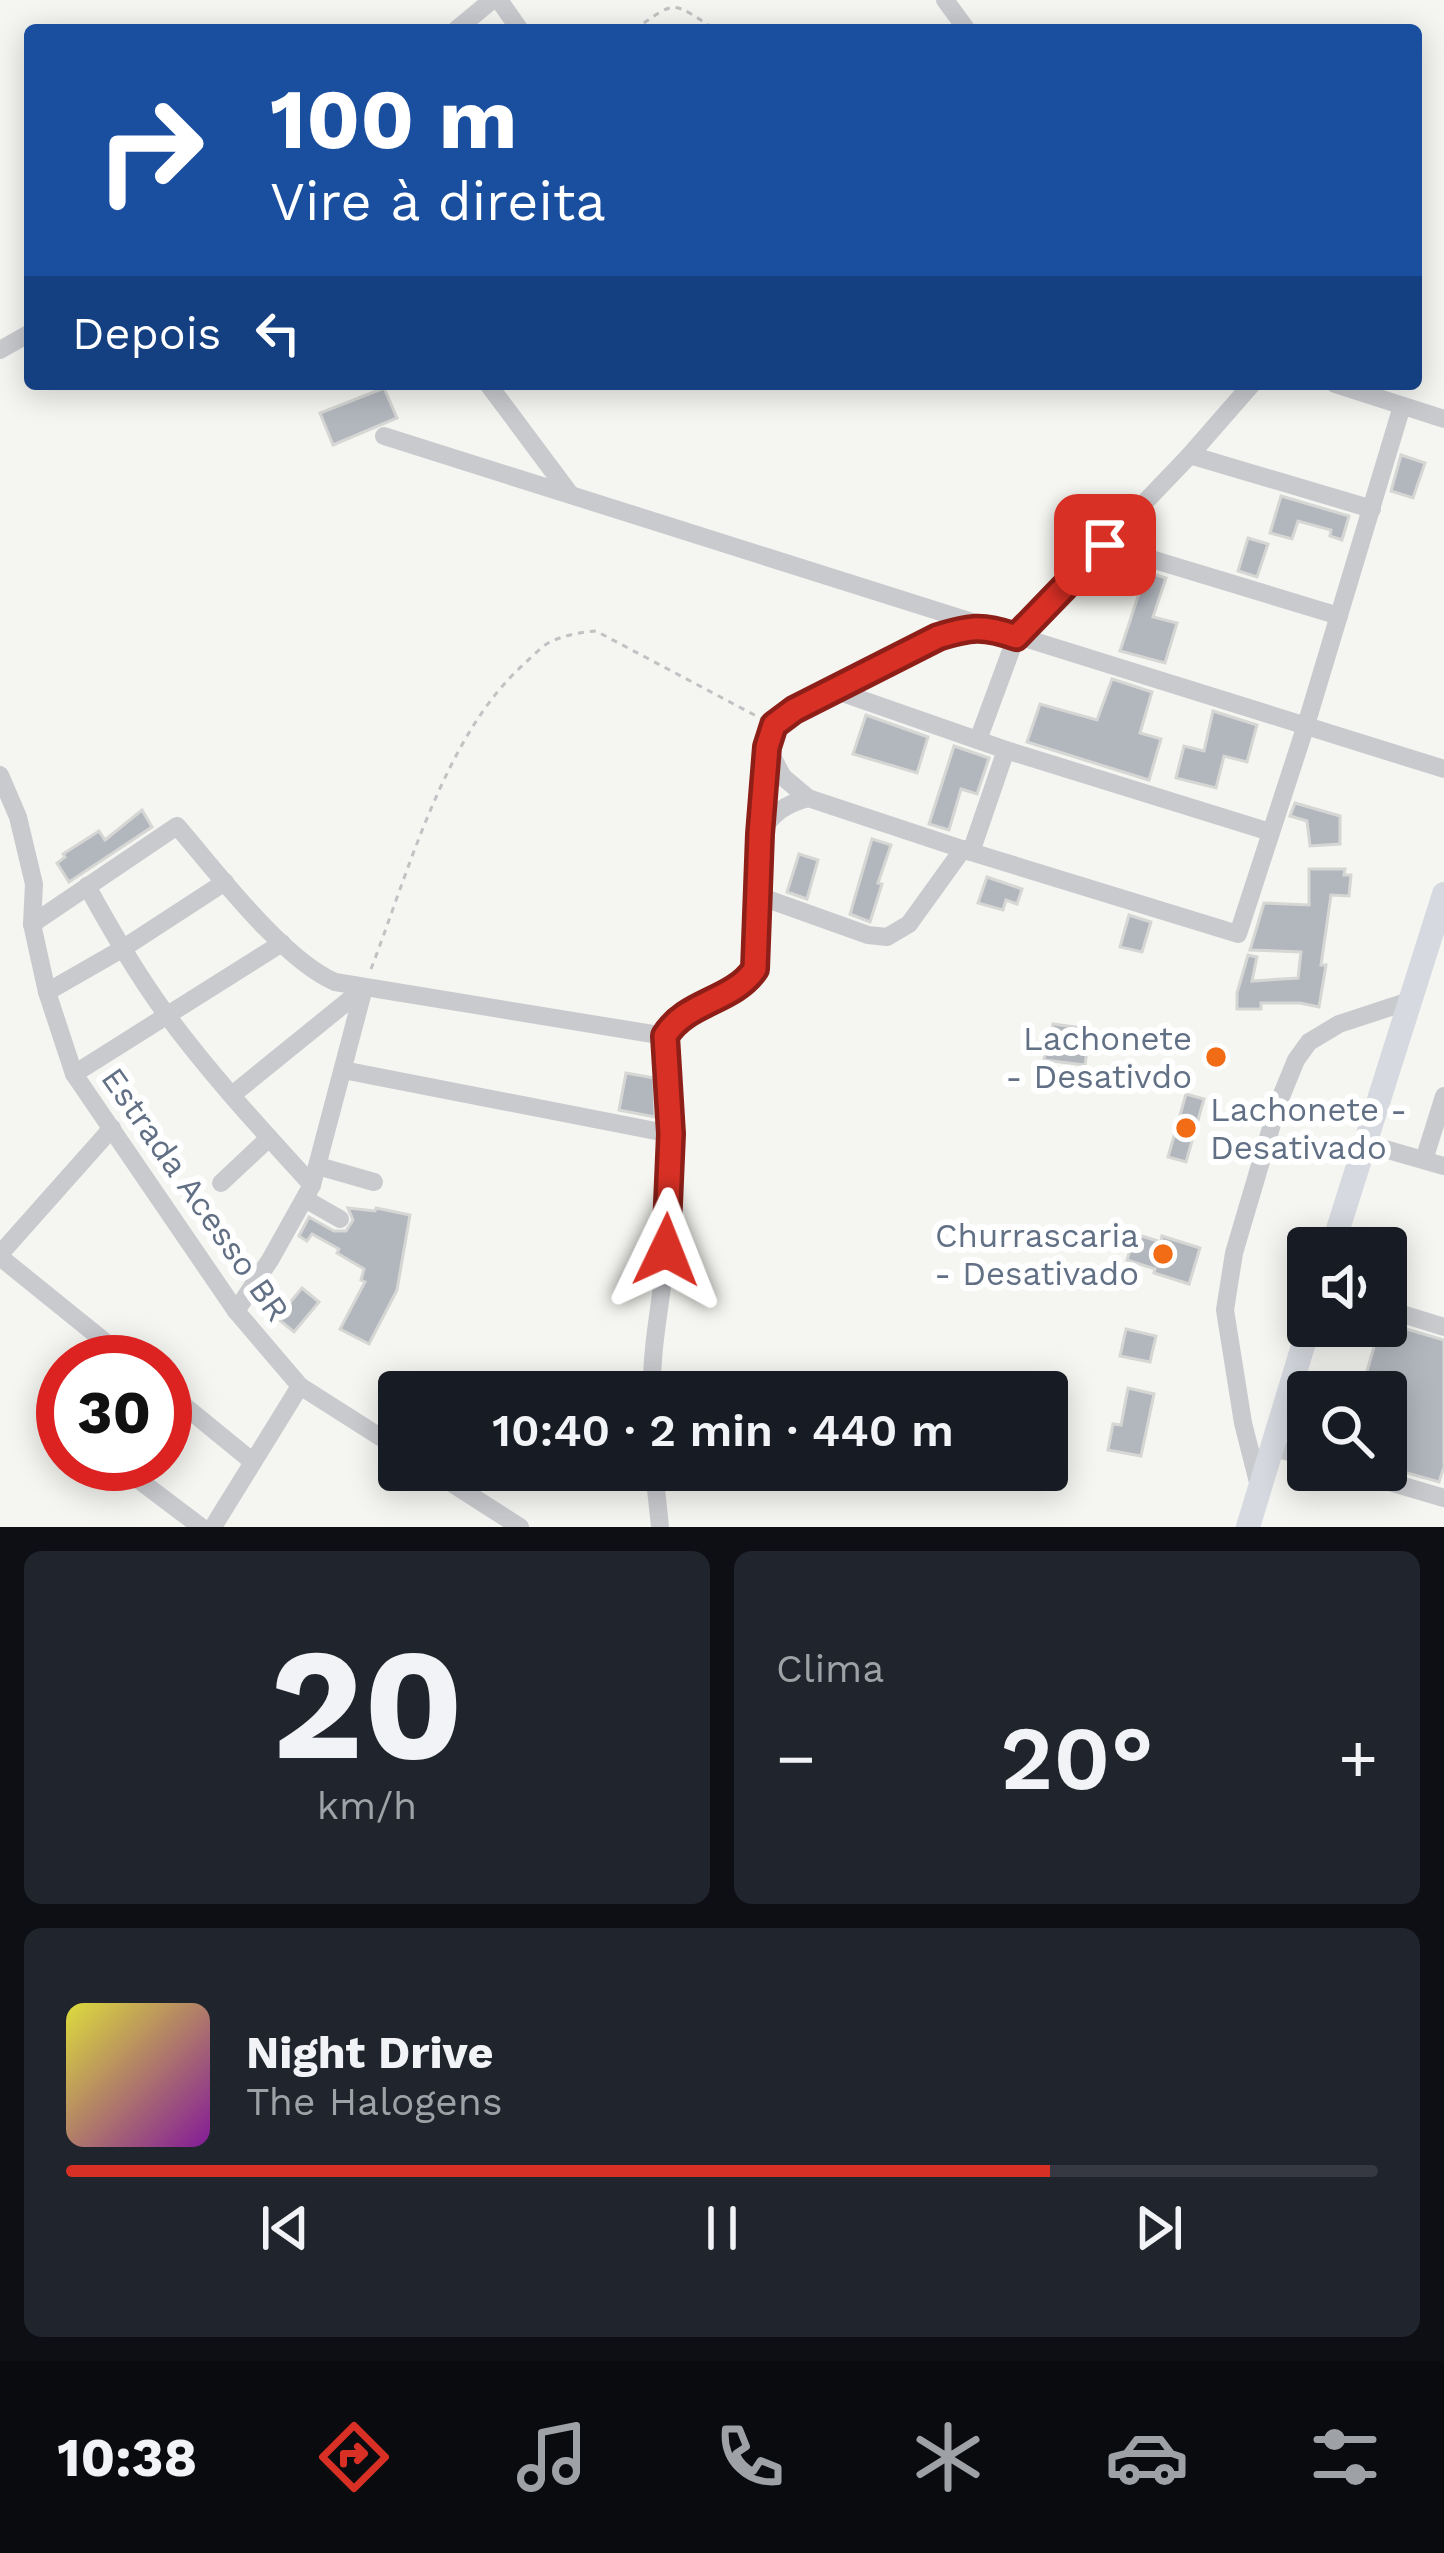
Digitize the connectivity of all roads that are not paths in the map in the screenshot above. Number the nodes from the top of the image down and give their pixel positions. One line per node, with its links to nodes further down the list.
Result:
1 (496, 0): 2 (street); 3 (street)
2 (464, 24)
3 (515, 24)
4 (492, 390): 11 (street)
5 (1247, 390): 10 (street)
6 (1353, 390): 7 (street)
7 (1402, 406): 8 (street); 12 (street)
8 (1444, 419)
9 (383, 436): 11 (street)
10 (1190, 455): 12 (street); 13 (street)
11 (570, 494): 15 (street)
12 (1372, 509): 14 (street)
13 (1105, 545): 14 (street); 16 (street)
14 (1339, 616): 18 (street)
15 (986, 626): 16 (street); 17 (street)
16 (1016, 637): 18 (street); 19 (street)
17 (834, 690): 19 (street); 20 (street)
18 (1306, 725): 22 (street); 25 (street)
19 (978, 740): 21 (street)
20 (767, 747): 24 (street); 26 (street)
21 (1006, 750): 25 (street); 27 (street)
22 (1444, 769)
23 (0, 776): 32 (street, Estrada Acesso BR)
24 (808, 798): 26 (street); 27 (street)
25 (1270, 832): 27 (street)
26 (760, 834): 31 (street)
27 (967, 851): 31 (street)
28 (225, 882): 29 (street); 33 (street); 34 (street)
29 (87, 886): 32 (street); 34 (street)
30 (1444, 894): 37 (main road)
31 (759, 896): 39 (street)
32 (32, 924): 36 (street, Estrada Acesso BR)
33 (282, 943): 35 (street); 38 (street)
34 (122, 949): 36 (street); 38 (street)
35 (364, 988): 39 (street); 40 (street); 42 (street)
36 (47, 992): 41 (street, Estrada Acesso BR)
37 (1409, 1000): 47 (main road); 68 (street)
38 (166, 1015): 41 (street); 42 (street)
39 (665, 1036): 45 (street)
40 (343, 1070): 45 (street); 51 (street)
41 (74, 1074): 44 (street, Estrada Acesso BR)
42 (232, 1094): 46 (street)
43 (1444, 1096): 48 (street)
44 (112, 1128): 54 (street); 55 (street, Estrada Acesso BR)
45 (671, 1134): 60 (street)
46 (269, 1138): 50 (street); 51 (street)
47 (1364, 1143): 48 (street); 53 (main road)
48 (1434, 1163)
49 (374, 1182): 51 (street)
50 (220, 1183)
51 (312, 1183): 52 (street); 55 (street)
52 (340, 1219)
53 (1338, 1227)
54 (0, 1256): 58 (street)
55 (236, 1311): 61 (street, Estrada Acesso BR)
56 (1407, 1316): 57 (street)
57 (1444, 1327)
58 (97, 1335)
59 (1303, 1347): 64 (main road)
60 (651, 1371)
61 (300, 1386): 63 (street, Estrada Acesso BR); 66 (street)
62 (192, 1412): 66 (street)
63 (378, 1436)
64 (1272, 1447): 65 (street); 68 (main road)
65 (1287, 1452)
66 (254, 1462): 74 (street)
67 (1407, 1487): 72 (street)
68 (1259, 1488): 77 (main road)
69 (153, 1491): 73 (street)
70 (464, 1491): 75 (street)
71 (656, 1491): 76 (street)
72 (1444, 1498)
73 (200, 1527)
74 (213, 1527)
75 (520, 1527)
76 (660, 1527)
77 (1248, 1527)

